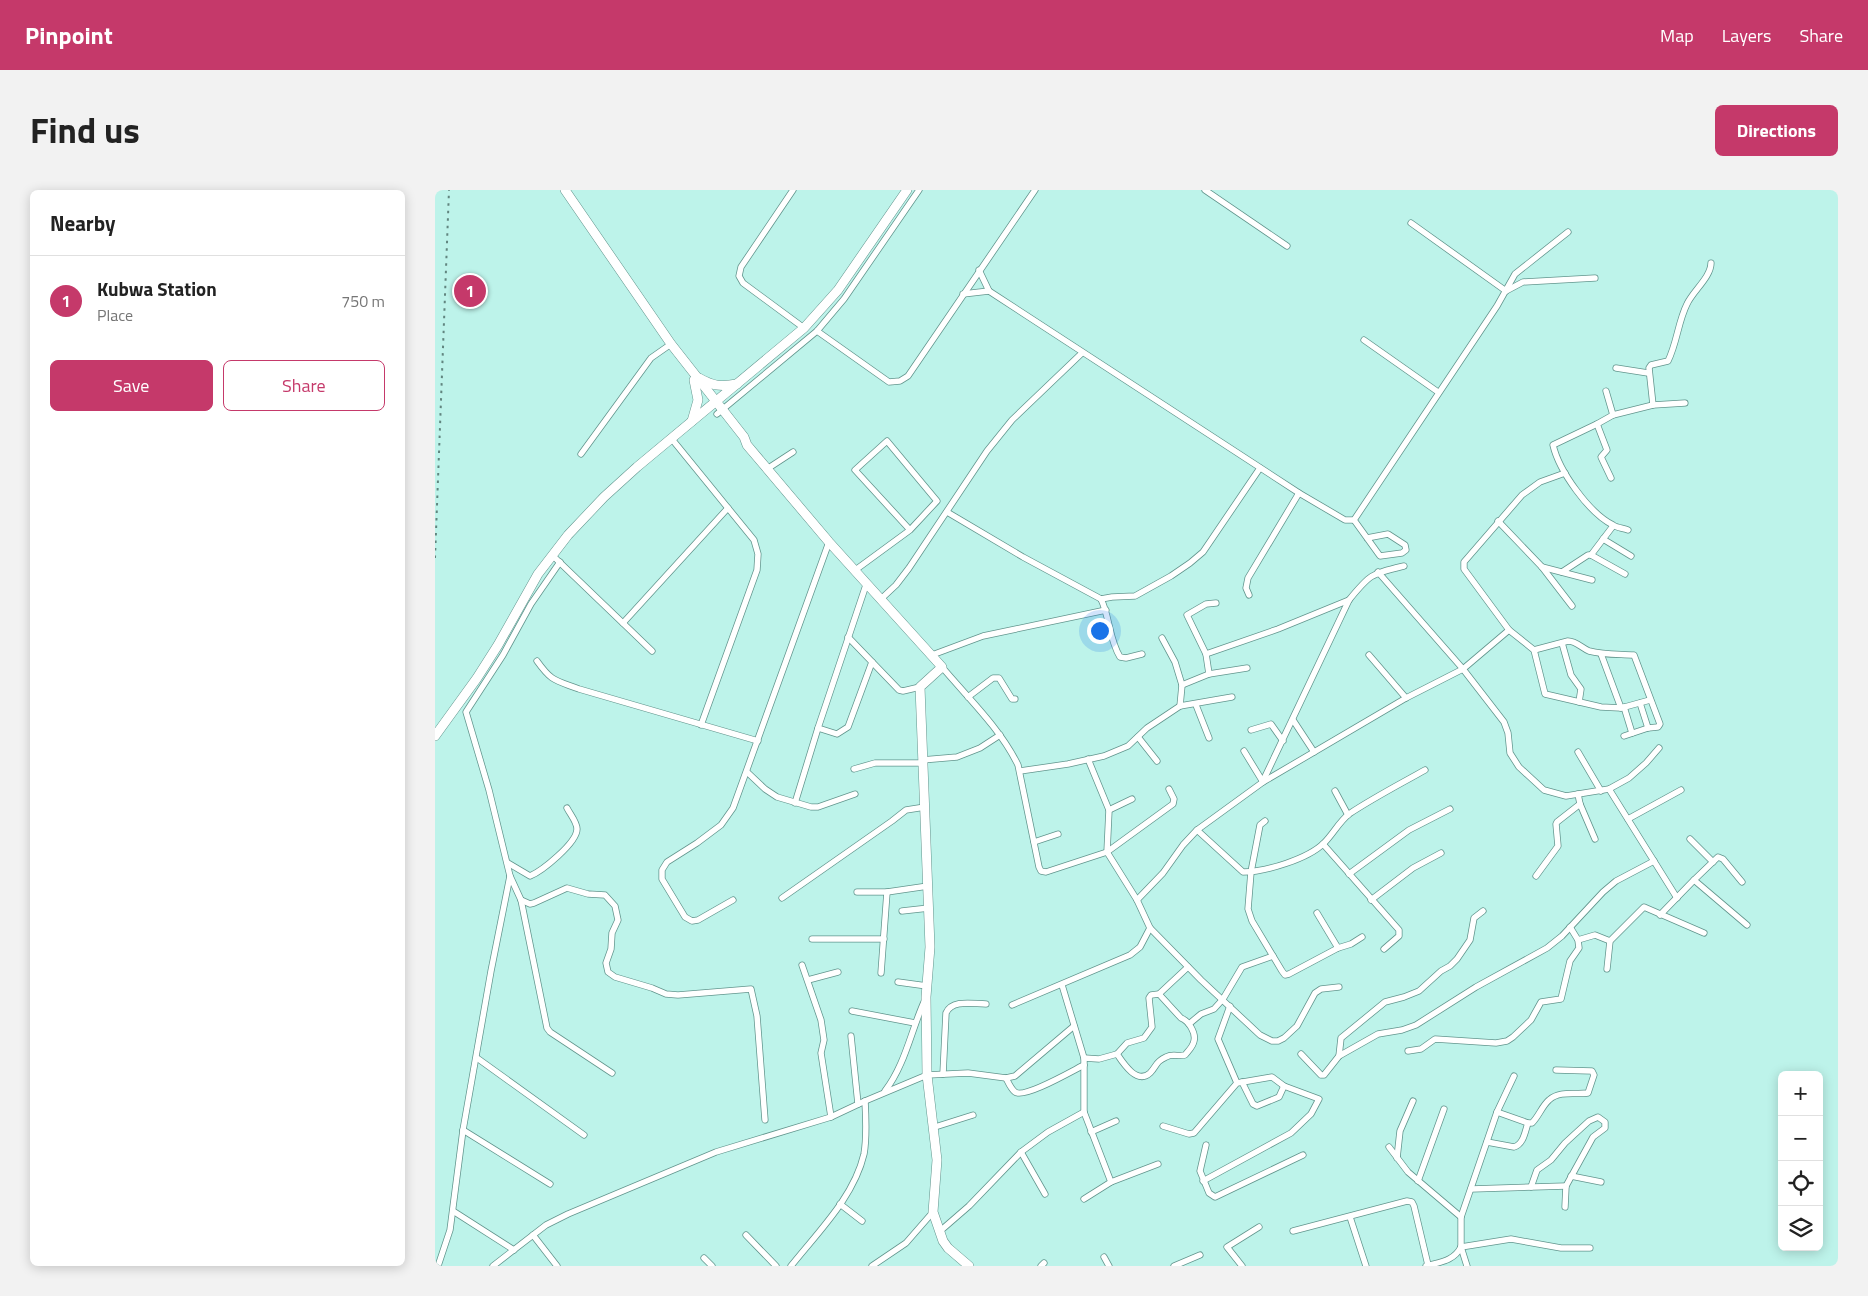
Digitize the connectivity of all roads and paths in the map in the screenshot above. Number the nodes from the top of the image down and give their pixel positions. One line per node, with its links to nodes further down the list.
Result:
1 (565, 190): 21 (main road)
2 (793, 190): 18 (street)
3 (907, 190): 10 (main road)
4 (919, 190): 12 (street)
5 (1035, 190): 13 (street)
6 (1205, 190): 9 (street)
7 (1411, 223): 15 (street)
8 (1568, 232): 15 (street)
9 (1287, 246)
10 (859, 260): 12 (street); 18 (main road)
11 (1711, 264): 24 (street)
12 (867, 265): 19 (street)
13 (979, 270): 16 (street); 17 (street)
14 (1595, 278): 15 (street)
15 (1506, 290): 28 (street)
16 (989, 291): 17 (street); 22 (street)
17 (963, 294): 19 (street)
18 (805, 328): 26 (main road)
19 (817, 331): 32 (street)
20 (1364, 340): 28 (street)
21 (671, 344): 25 (main road); 38 (street)
22 (1082, 353): 39 (street); 45 (street)
23 (1616, 368): 24 (street)
24 (1649, 373): 31 (street)
25 (695, 377): 26 (main road); 30 (main road); 34 (main road)
26 (737, 384): 30 (main road)
27 (1606, 390): 33 (street)
28 (1438, 392): 46 (street)
29 (1685, 403): 31 (street)
30 (713, 404): 32 (main road); 34 (main road)
31 (1653, 405): 33 (street)
32 (719, 412): 40 (main road)
33 (1613, 415): 35 (street)
34 (692, 421): 36 (main road)
35 (1597, 424): 41 (street); 42 (street)
36 (671, 438): 44 (street); 54 (main road)
37 (793, 452): 40 (street)
38 (581, 454)
39 (1260, 468): 43 (street); 68 (street)
40 (767, 469): 53 (main road)
41 (1565, 473): 47 (street); 48 (street)
42 (1611, 478)
43 (1299, 493): 46 (street); 66 (street)
44 (728, 508): 74 (street); 105 (street)
45 (947, 512): 67 (street); 68 (street)
46 (1353, 520): 51 (street)
47 (1498, 521): 59 (street); 75 (street)
48 (1613, 526): 50 (street); 52 (street)
49 (910, 530): 49 (street); 60 (street)
50 (1628, 530)
51 (1367, 538): 51 (street)
52 (1603, 539): 55 (street); 56 (street)
53 (829, 542): 60 (main road); 115 (street)
54 (552, 555): 57 (street); 70 (main road)
55 (1591, 555): 62 (street); 63 (street)
56 (1631, 556)
57 (560, 562): 70 (street); 74 (street)
58 (1404, 566): 61 (street)
59 (1542, 567): 62 (street); 72 (street)
60 (855, 571): 65 (main road)
61 (1378, 572): 69 (street); 90 (street)
62 (1562, 572): 64 (street)
63 (1625, 574)
64 (1592, 580)
65 (867, 585): 67 (main road); 76 (street)
66 (1249, 595)
67 (881, 599): 84 (main road)
68 (1101, 599): 73 (street)
69 (1349, 600): 82 (street); 104 (street)
70 (527, 602): 111 (main road); 156 (street)
71 (1216, 603): 82 (street)
72 (1572, 606)
73 (1106, 610): 81 (street); 84 (street)
74 (623, 623): 80 (street)
75 (1509, 630): 79 (street); 90 (street)
76 (848, 637): 87 (street); 106 (street)
77 (1162, 638): 92 (street)
78 (1562, 643): 79 (street); 83 (street); 99 (street)
79 (1533, 650): 99 (street)
80 (652, 651)
81 (1142, 654)
82 (1206, 654): 91 (street)
83 (1601, 654): 98 (street); 103 (street)
84 (932, 655): 88 (main road)
85 (1369, 655): 96 (street)
86 (537, 661): 105 (street)
87 (872, 662): 93 (street); 106 (street)
88 (942, 667): 93 (main road); 94 (street)
89 (1247, 668): 91 (street)
90 (1463, 669): 96 (street); 135 (street)
91 (1209, 674): 92 (street)
92 (1182, 685): 102 (street)
93 (920, 687): 123 (main road)
94 (968, 697): 97 (street); 110 (street)
95 (1232, 697): 101 (street)
96 (1406, 698): 119 (street)
97 (1015, 699)
98 (1651, 700): 100 (street); 107 (street)
99 (1579, 702): 103 (street)
100 (1640, 703): 103 (street); 107 (street)
101 (1196, 705): 102 (street); 114 (street)
102 (1181, 706): 113 (street)
103 (1623, 707): 109 (street)
104 (1293, 720): 116 (street); 119 (street)
105 (701, 725): 115 (street)
106 (818, 728): 137 (street)
107 (1648, 728): 109 (street)
108 (1251, 730): 116 (street)
109 (1633, 733): 112 (street)
110 (1000, 735): 123 (street); 126 (street)
111 (435, 736)
112 (1624, 736)
113 (1138, 737): 121 (street); 122 (street)
114 (1209, 738)
115 (759, 741): 127 (street)
116 (1283, 741): 128 (street)
117 (1659, 748): 130 (street)
118 (1244, 751): 128 (street)
119 (1313, 752): 128 (street)
120 (1578, 752): 133 (street)
121 (1088, 760): 126 (street); 142 (street)
122 (1157, 760)
123 (922, 762): 124 (street); 139 (main road)
124 (854, 769)
125 (1425, 770): 143 (street)
126 (1020, 771): 150 (street)
127 (747, 772): 137 (street); 169 (street)
128 (1263, 782): 146 (street)
129 (1169, 789): 152 (street)
130 (1609, 789): 133 (street); 144 (street)
131 (1681, 790): 144 (street)
132 (1335, 791): 143 (street)
133 (1601, 791): 135 (street)
134 (855, 794): 137 (street)
135 (1578, 794): 138 (street)
136 (1132, 799): 142 (street)
137 (795, 803)
138 (1580, 804): 148 (street); 160 (street)
139 (925, 807): 163 (main road); 166 (street)
140 (567, 808): 156 (street)
141 (1449, 809): 158 (street)
142 (1109, 810): 152 (street)
143 (1348, 815): 151 (street)
144 (1628, 819): 154 (street)
145 (1265, 821): 157 (street)
146 (1197, 830): 157 (street); 170 (street)
147 (1058, 834): 150 (street)
148 (1595, 839)
149 (1690, 839): 155 (street)
150 (1034, 842): 152 (street)
151 (1323, 844): 157 (street); 158 (street)
152 (1107, 852): 170 (street)
153 (1441, 853): 171 (street)
154 (1654, 861): 167 (street); 178 (street)
155 (1713, 862): 161 (street); 162 (street)
156 (508, 863): 159 (street)
157 (1251, 872): 188 (street)
158 (1349, 874): 171 (street)
159 (511, 876): 168 (street); 214 (street)
160 (1536, 876)
161 (1694, 880): 167 (street); 177 (street)
162 (1742, 882)
163 (928, 886): 165 (street); 172 (main road)
164 (857, 892): 165 (street)
165 (887, 892): 183 (street)
166 (782, 898)
167 (1677, 898): 176 (street)
168 (521, 900): 217 (street); 233 (street)
169 (733, 900)
170 (1137, 900): 179 (street)
171 (1371, 900): 187 (street)
172 (929, 908): 173 (street); 197 (main road)
173 (902, 911)
174 (1483, 911): 213 (street)
175 (1317, 913): 186 (street)
176 (1660, 915): 180 (street); 185 (street)
177 (1747, 925)
178 (1570, 927): 184 (street); 213 (street)
179 (1150, 928): 190 (street); 196 (street)
180 (1703, 933)
181 (1363, 937): 186 (street)
182 (812, 939): 183 (street)
183 (884, 939): 193 (street)
184 (1578, 940): 185 (street); 210 (street)
185 (1610, 941): 191 (street)
186 (1337, 948): 188 (street)
187 (1384, 949)
188 (1273, 956): 201 (street)
189 (802, 965): 194 (street)
190 (1188, 967): 199 (street); 201 (street)
191 (1607, 968)
192 (838, 972): 194 (street)
193 (881, 973)
194 (807, 980): 232 (street)
195 (898, 982): 197 (street)
196 (1062, 985): 203 (street); 208 (street)
197 (927, 986): 200 (main road)
198 (1339, 987): 204 (street)
199 (1159, 994): 207 (street); 211 (street)
200 (926, 997): 206 (street); 219 (main road)
201 (1223, 999): 204 (street); 207 (street)
202 (986, 1004): 218 (street)
203 (1012, 1005)
204 (1230, 1006): 222 (street)
205 (852, 1011): 206 (street)
206 (915, 1024): 224 (street)
207 (1189, 1024): 211 (street)
208 (1074, 1026): 215 (street); 221 (street)
209 (851, 1036): 227 (street)
210 (1408, 1051)
211 (1117, 1054): 215 (street)
212 (1301, 1054): 213 (street)
213 (1339, 1056)
214 (477, 1058): 238 (street); 240 (street)
215 (1084, 1062): 221 (street); 229 (street)
216 (1556, 1070): 235 (street)
217 (612, 1073)
218 (943, 1074): 219 (street); 221 (street)
219 (927, 1075): 224 (street); 237 (main road)
220 (1514, 1076): 230 (street)
221 (1006, 1078)
222 (1240, 1082): 223 (street); 223 (street); 236 (street)
223 (1284, 1086): 249 (street)
224 (884, 1093): 225 (street)
225 (865, 1100): 227 (street); 259 (street)
226 (1413, 1101): 246 (street)
227 (858, 1104): 232 (street)
228 (1444, 1109): 250 (street)
229 (1084, 1112): 239 (street); 244 (street)
230 (1497, 1112): 235 (street); 241 (street)
231 (973, 1115): 237 (street)
232 (831, 1116): 269 (street)
233 (765, 1120)
234 (1116, 1121): 239 (street)
235 (1528, 1123): 241 (street)
236 (1163, 1126)
237 (935, 1128): 262 (main road)
238 (463, 1130): 253 (street); 261 (street)
239 (1091, 1132): 251 (street)
240 (584, 1135)
241 (1487, 1142): 256 (street)
242 (1206, 1145): 249 (street)
243 (1389, 1147): 246 (street)
244 (1021, 1152): 257 (street); 268 (street)
245 (1303, 1155): 249 (street)
246 (1397, 1158): 250 (street)
247 (1158, 1164): 251 (street)
248 (1571, 1176): 252 (street); 254 (street); 255 (street)
249 (1203, 1181)
250 (1418, 1181): 264 (street)
251 (1111, 1182): 258 (street)
252 (1601, 1182)
253 (550, 1184)
254 (1566, 1186): 255 (street); 260 (street)
255 (1531, 1187): 256 (street)
256 (1471, 1189): 264 (street)
257 (1045, 1194)
258 (1084, 1198)
259 (839, 1204): 265 (street); 283 (street)
260 (1565, 1207)
261 (453, 1210): 273 (street); 278 (street)
262 (933, 1212): 268 (main road); 284 (street)
263 (1349, 1217): 267 (street); 288 (street); 289 (street)
264 (1461, 1217): 271 (street)
265 (862, 1221)
266 (1259, 1227): 287 (street)
267 (1293, 1231)
268 (939, 1232): 285 (main road)
269 (533, 1235): 273 (street); 280 (street)
270 (746, 1235): 282 (street)
271 (1461, 1247): 272 (street); 289 (street); 290 (street)
272 (1590, 1248)
273 (513, 1250): 279 (street)
274 (1200, 1255): 277 (street)
275 (1104, 1257): 286 (street)
276 (704, 1258): 281 (street)
277 (1177, 1265)
278 (438, 1266)
279 (493, 1266)
280 (557, 1266)
281 (712, 1266)
282 (776, 1266)
283 (791, 1266)
284 (872, 1266)
285 (969, 1266)
286 (1109, 1266)
287 (1242, 1266)
288 (1366, 1266)
289 (1427, 1266)
290 (1467, 1266)

